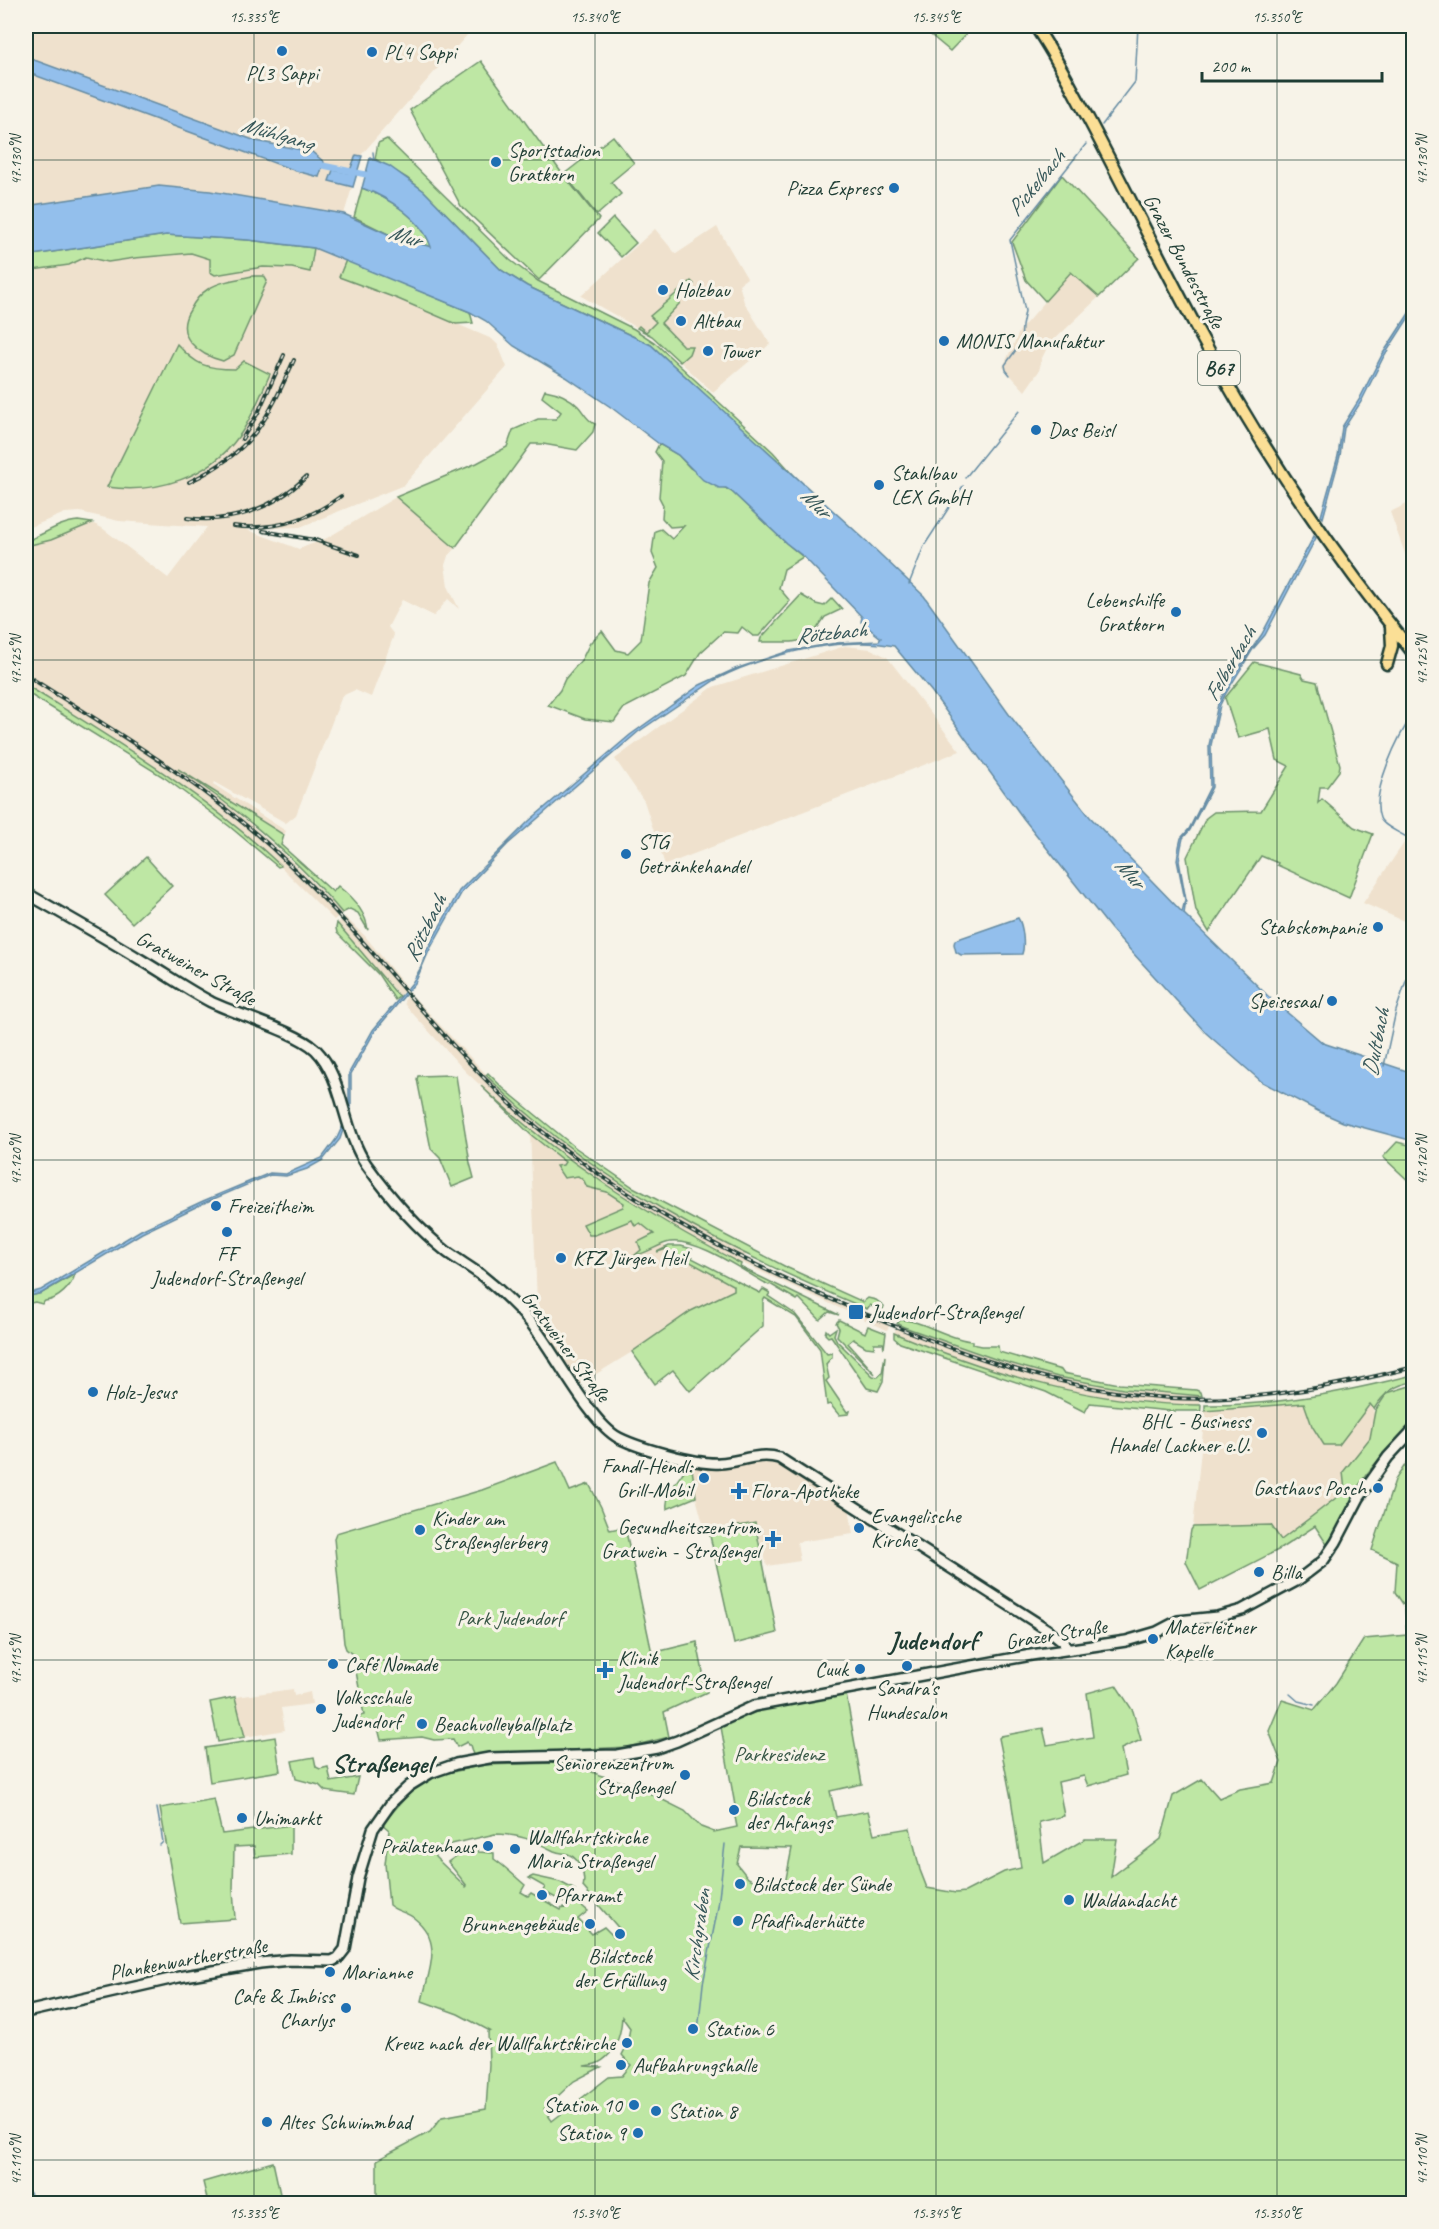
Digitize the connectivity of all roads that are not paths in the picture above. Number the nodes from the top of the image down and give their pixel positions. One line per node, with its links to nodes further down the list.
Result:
1 (1038, 29): 2 (main road, Grazer Bundesstraße / B67)
2 (1391, 626): 3 (main road, Grazer Bundesstraße / B67); 4 (main road)
3 (1413, 654)
4 (1387, 664)
5 (26, 893): 7 (main road, Gratweiner Straße)
6 (1413, 1429): 7 (main road, Grazer Straße)
7 (1067, 1649): 8 (main road, Grazer Straße)
8 (346, 1940): 9 (main road, Plankenwartherstraße)
9 (26, 2012)

